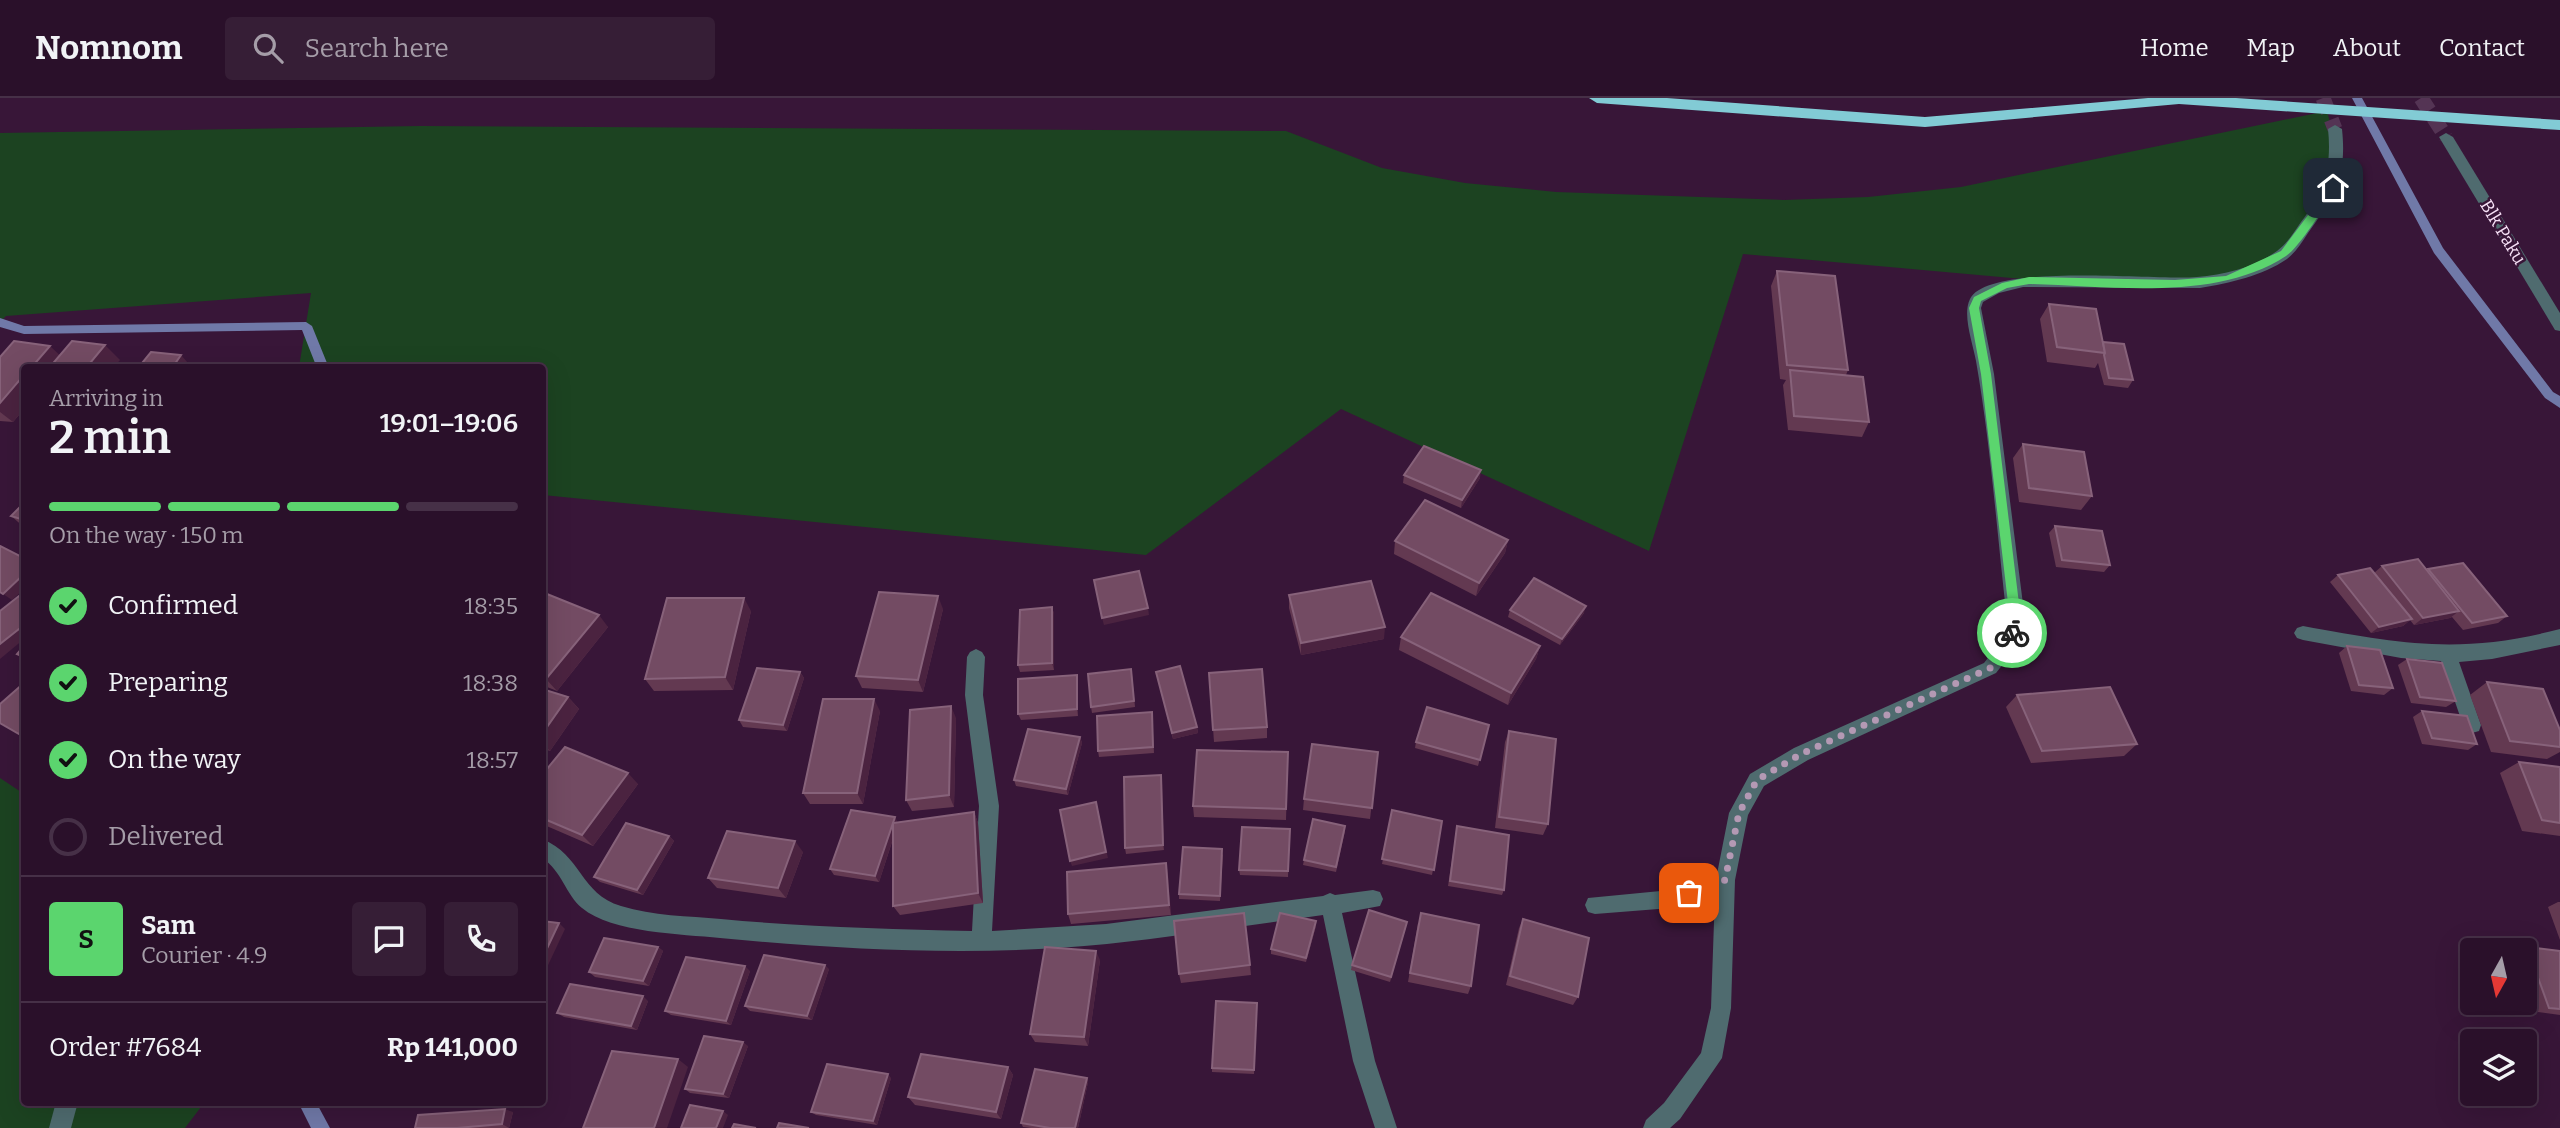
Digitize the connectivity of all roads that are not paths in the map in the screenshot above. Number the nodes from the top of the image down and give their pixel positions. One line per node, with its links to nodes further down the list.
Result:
1 (1597, 98): 2 (highway)
2 (2166, 99): 3 (highway)
3 (2560, 125)
4 (2335, 129): 13 (street)
5 (2445, 137): 6 (street, Blk Paku)
6 (2560, 326)
7 (2303, 634): 9 (street)
8 (2560, 636): 9 (street)
9 (2448, 656): 11 (street)
10 (976, 657): 17 (street)
11 (2472, 724)
12 (546, 850): 17 (street)
13 (1725, 880): 16 (street); 21 (street)
14 (1373, 899): 15 (street)
15 (1330, 902): 17 (street); 20 (street)
16 (1595, 905)
17 (981, 941)
18 (66, 1106): 19 (street)
19 (60, 1128)
20 (1386, 1128)
21 (1654, 1128)

